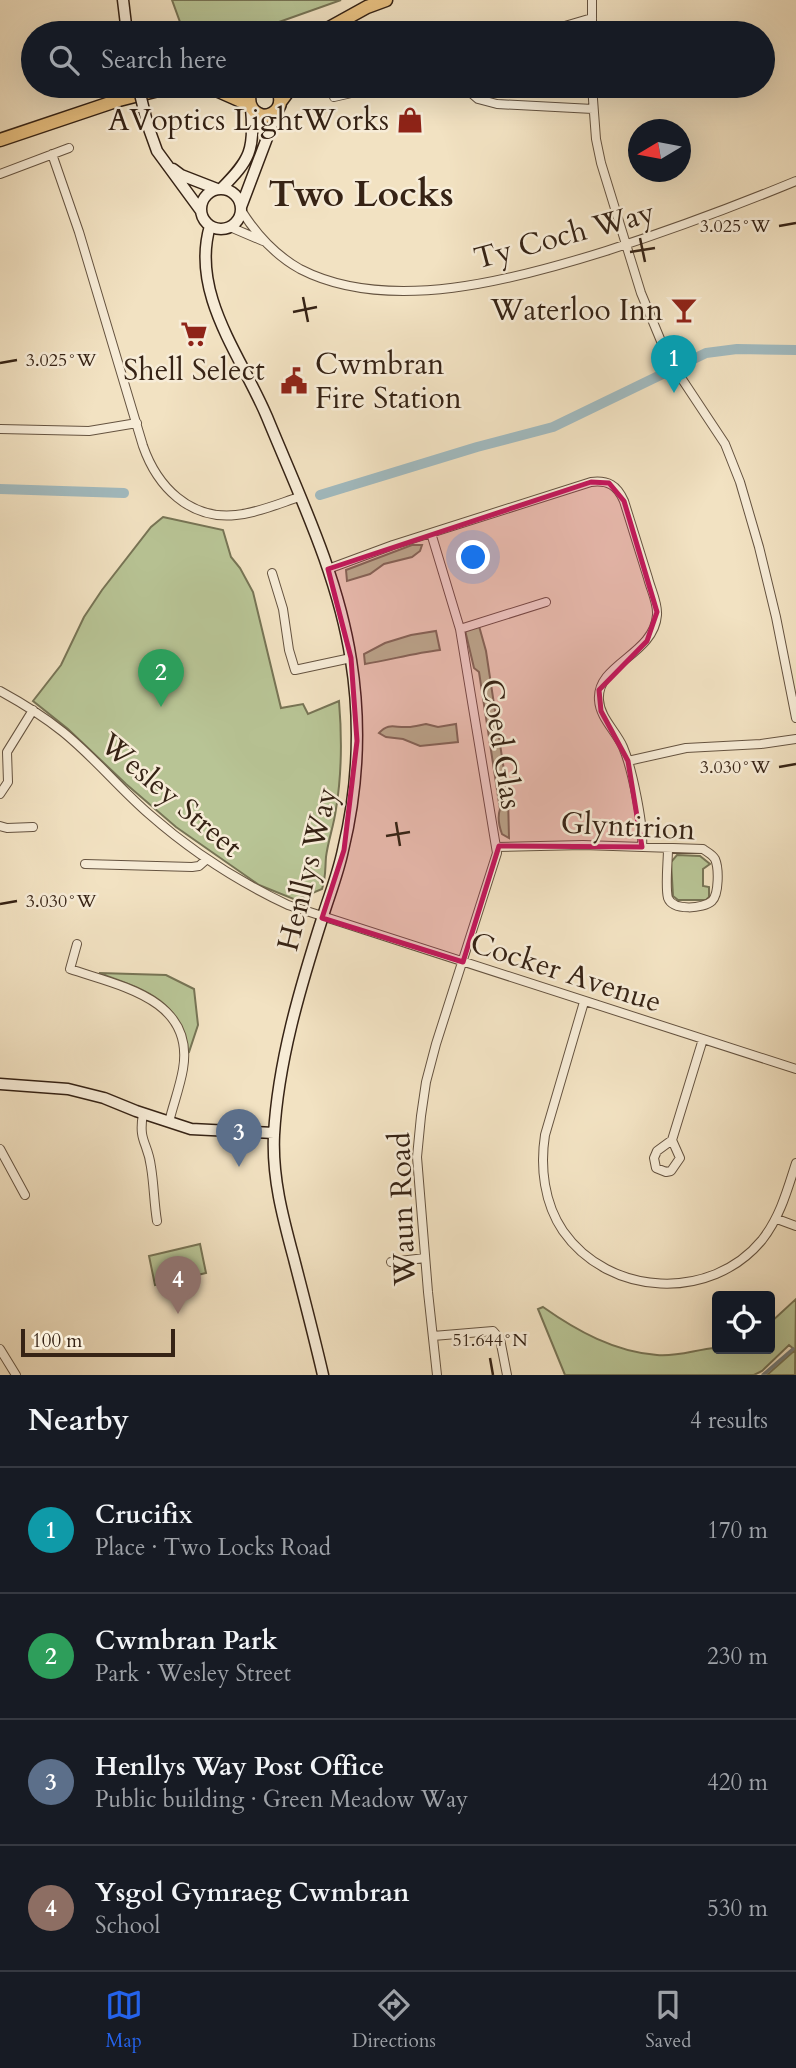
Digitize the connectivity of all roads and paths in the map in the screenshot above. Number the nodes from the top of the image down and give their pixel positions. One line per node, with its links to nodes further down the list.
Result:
1 (123, 0): 5 (street)
2 (386, 0): 6 (main road)
3 (593, 0): 4 (street)
4 (592, 18): 7 (street)
5 (126, 21)
6 (345, 21)
7 (582, 21)
8 (127, 98): 19 (main road)
9 (141, 98): 22 (street, bridge)
10 (232, 98): 17 (main road)
11 (250, 98): 17 (main road)
12 (279, 98): 16 (main road)
13 (284, 98): 16 (main road)
14 (477, 98): 18 (street)
15 (593, 98): 18 (street)
16 (279, 105): 17 (main road); 26 (street)
17 (251, 107): 25 (street)
18 (593, 108): 31 (street)
19 (0, 140)
20 (69, 148): 21 (street)
21 (52, 154): 23 (street); 32 (street)
22 (168, 166): 25 (street); 27 (street)
23 (0, 174)
24 (796, 181): 31 (street, Ty Coch Way)
25 (219, 189): 26 (street); 27 (street)
26 (241, 208): 29 (street); 30 (street, Ty Coch Way)
27 (201, 211): 28 (street)
28 (210, 226): 29 (street); 34 (street, Henllys Way)
29 (230, 228): 30 (street, Ty Coch Way)
30 (263, 241): 31 (street, Ty Coch Way)
31 (625, 244): 43 (street)
32 (137, 424): 33 (street); 34 (street)
33 (0, 429)
34 (299, 497): 36 (street, Henllys Way)
35 (431, 533): 36 (street); 39 (street, Coed Glas); 45 (street)
36 (328, 569): 40 (street, Henllys Way)
37 (272, 573): 40 (street)
38 (546, 602): 39 (street)
39 (460, 629): 49 (street, Coed Glas)
40 (351, 658): 54 (street, Henllys Way)
41 (0, 691): 42 (street, Wesley Street)
42 (33, 710): 46 (street); 52 (street, Wesley Street)
43 (796, 718)
44 (796, 739): 45 (street)
45 (628, 761): 50 (street)
46 (0, 794)
47 (0, 826): 48 (street)
48 (33, 827)
49 (496, 847): 50 (street, Glyntirion); 56 (street, Coed Glas)
50 (642, 847): 51 (street, Glyntirion)
51 (668, 849): 51 (street, Glyntirion)
52 (207, 859): 53 (street); 54 (street, Wesley Street)
53 (85, 864)
54 (322, 918): 56 (street, Cocker Avenue); 63 (street, Henllys Way)
55 (77, 944): 62 (street)
56 (463, 962): 57 (street, Cocker Avenue); 71 (street, Waun Road)
57 (584, 1002): 58 (street, Cocker Avenue); 68 (street)
58 (704, 1039): 59 (street, Cocker Avenue); 64 (street)
59 (796, 1069)
60 (0, 1084): 61 (street)
61 (143, 1114): 62 (street); 69 (street)
62 (169, 1122): 63 (street)
63 (274, 1133): 76 (street, Henllys Way)
64 (672, 1140)
65 (0, 1149): 67 (street)
66 (796, 1163): 68 (street)
67 (25, 1195)
68 (777, 1219): 70 (street)
69 (157, 1222)
70 (796, 1226)
71 (425, 1258): 72 (street); 73 (street, Waun Road)
72 (391, 1262)
73 (433, 1336): 77 (street, Waun Road); 78 (street)
74 (0, 1349): 75 (street)
75 (16, 1375)
76 (323, 1375)
77 (437, 1375)
78 (507, 1375)

